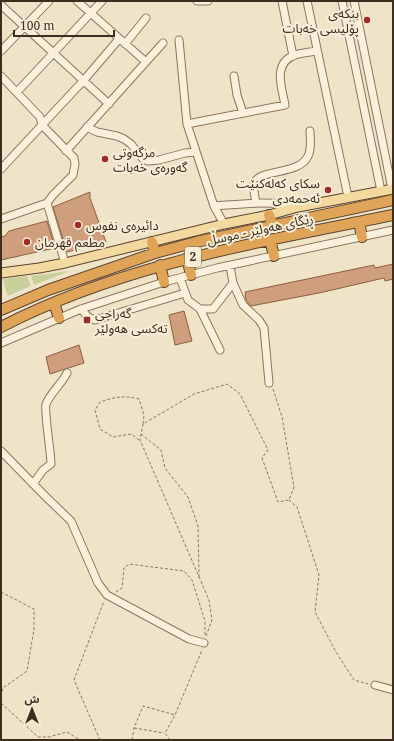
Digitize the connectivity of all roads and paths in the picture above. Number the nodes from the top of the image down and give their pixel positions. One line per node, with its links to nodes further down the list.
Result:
1 (49, 1): 13 (street)
2 (77, 1): 11 (street)
3 (102, 1): 11 (street)
4 (197, 1): 5 (street)
5 (208, 1)
6 (282, 1): 21 (street)
7 (307, 1): 19 (street)
8 (354, 1): 9 (street); 36 (street)
9 (343, 2): 37 (street)
10 (1, 4): 13 (street)
11 (91, 13): 14 (street); 20 (street)
12 (146, 18): 17 (street)
13 (26, 27): 18 (street); 20 (street)
14 (119, 38): 17 (street); 25 (street)
15 (179, 40): 29 (street)
16 (163, 43): 22 (street)
17 (125, 44): 22 (street)
18 (1, 51)
19 (317, 51): 21 (street); 40 (street)
20 (54, 53): 25 (street); 26 (street)
21 (293, 56): 28 (street)
22 (146, 62): 27 (street)
23 (1, 76): 26 (street)
24 (234, 76): 28 (street)
25 (84, 80): 27 (street); 30 (street)
26 (17, 92): 30 (street)
27 (109, 104): 31 (street)
28 (243, 113): 29 (street)
29 (187, 124): 34 (street)
30 (42, 125): 33 (street); 35 (street)
31 (88, 127): 33 (street); 34 (street)
32 (310, 131): 43 (street)
33 (66, 151): 42 (street)
34 (195, 152): 44 (street)
35 (1, 169)
36 (391, 172): 37 (street); 38 (street)
37 (378, 177): 39 (street)
38 (392, 189): 39 (main road)
39 (381, 190): 40 (main road)
40 (348, 197): 45 (main road)
41 (393, 200): 51 (highway, ڕێگای هەولێر - موسڵ / 2)
42 (47, 203): 48 (street); 59 (street)
43 (256, 203): 44 (street); 45 (street)
44 (214, 206): 50 (street)
45 (298, 207): 46 (main road)
46 (270, 215): 50 (main road); 51 (highway)
47 (393, 215): 49 (highway, ڕێگای هەولێر - موسڵ / 2)
48 (1, 219)
49 (359, 222): 53 (highway); 54 (highway, ڕێگای هەولێر - موسڵ / 2)
50 (224, 224): 55 (main road)
51 (272, 226): 56 (highway, ڕێگای هەولێر - موسڵ / 2)
52 (393, 230): 53 (street)
53 (362, 237): 57 (street)
54 (270, 240): 57 (highway); 58 (highway, ڕێگای هەولێر - موسڵ / 2)
55 (152, 242): 56 (highway); 59 (main road)
56 (155, 253): 71 (highway, ڕێگای هەولێر - موسڵ / 2)
57 (274, 256): 61 (street)
58 (187, 258): 60 (highway, ڕێگای هەولێر - موسڵ / 2); 63 (highway)
59 (65, 263): 62 (main road)
60 (160, 266): 65 (highway); 68 (highway, ڕێگای هەولێر - موسڵ / 2)
61 (230, 266): 63 (street); 66 (street)
62 (1, 272)
63 (192, 275): 64 (street)
64 (180, 278): 65 (street); 67 (street)
65 (164, 282): 69 (street)
66 (233, 283): 70 (street); 77 (street)
67 (185, 292): 69 (street); 70 (street)
68 (54, 303): 72 (highway); 73 (highway, ڕێگای هەولێر - موسڵ / 2)
69 (81, 309): 72 (street)
70 (200, 309): 75 (street)
71 (1, 310)
72 (59, 318): 74 (street)
73 (1, 327)
74 (1, 343)
75 (220, 350)
76 (67, 373): 82 (street)
77 (271, 386): 83 (path)
78 (143, 424): 79 (path); 80 (path); 83 (path)
79 (141, 434): 80 (path); 84 (path)
80 (140, 440): 84 (path)
81 (1, 451): 82 (street)
82 (33, 484): 86 (street)
83 (289, 500): 88 (path)
84 (199, 578): 86 (path)
85 (1, 592): 90 (path)
86 (106, 595): 87 (street); 96 (path)
87 (204, 643): 92 (path)
88 (375, 686): 89 (street)
89 (393, 690)
90 (1, 696)
91 (1, 703): 95 (path)
92 (175, 715): 93 (path); 94 (path)
93 (134, 728): 94 (path); 97 (path)
94 (165, 733): 98 (path)
95 (80, 740)
96 (100, 740)
97 (132, 740)
98 (170, 740)

